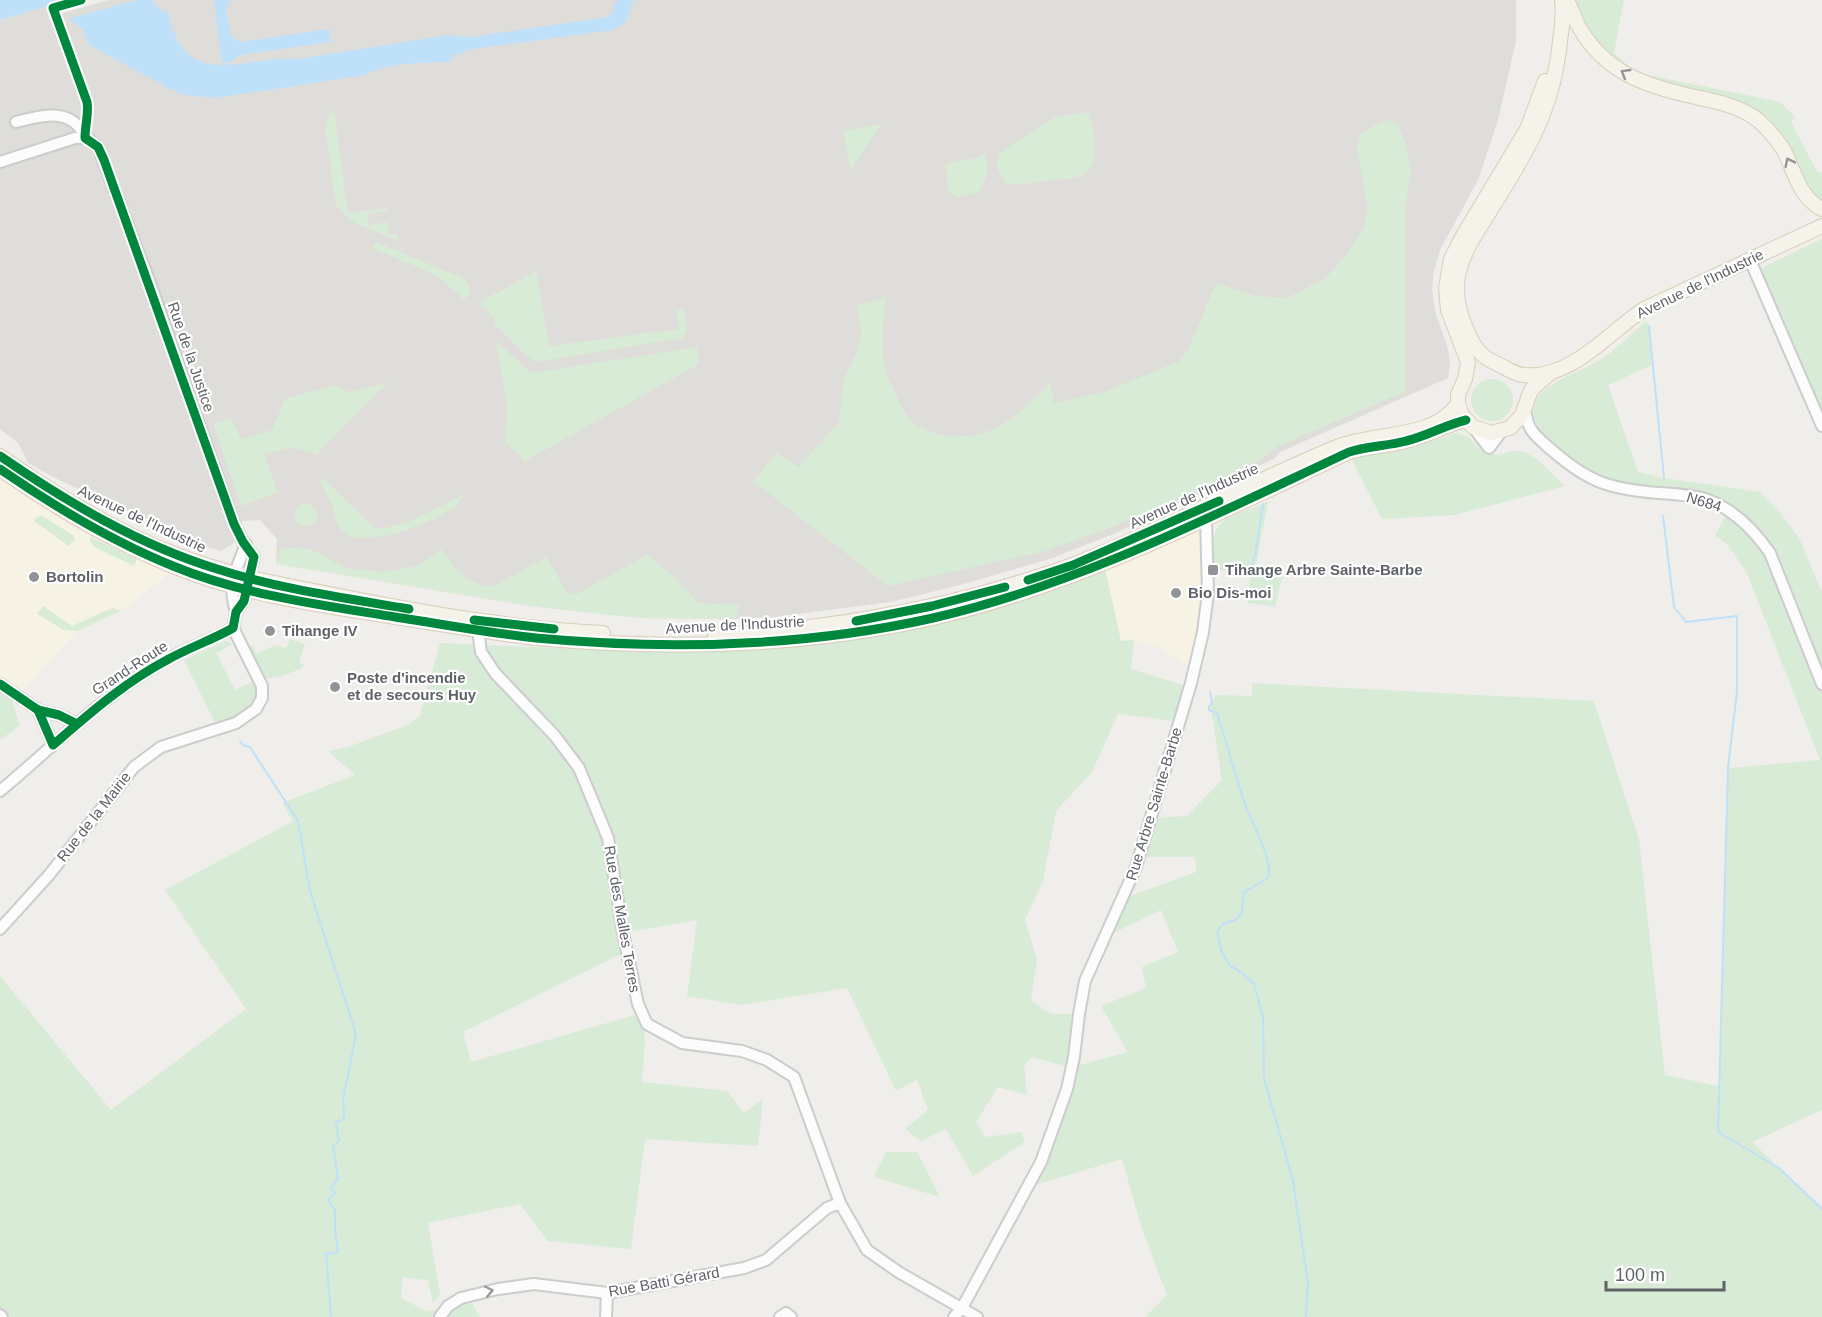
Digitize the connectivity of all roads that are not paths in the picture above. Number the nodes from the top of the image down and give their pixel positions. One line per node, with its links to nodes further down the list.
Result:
1 (1560, 0): 9 (main road); 11 (main road)
2 (1568, 0): 6 (main road, one-way to 2)
3 (16, 122): 4 (street, Rue de la Justice)
4 (85, 138): 5 (street); 22 (street, Rue de la Justice)
5 (0, 162)
6 (1822, 208)
7 (1822, 226): 8 (main road, Avenue de l'Industrie)
8 (1750, 260): 10 (main road, Avenue de l'Industrie); 15 (street)
9 (1508, 370): 10 (main road); 11 (main road); 13 (main road)
10 (1553, 371): 13 (main road)
11 (1464, 379): 12 (main road)
12 (1458, 404): 14 (main road); 20 (main road, Avenue de l'Industrie)
13 (1525, 405): 16 (main road); 17 (street)
14 (1469, 424): 16 (main road); 21 (main road, Avenue de l'Industrie)
15 (1822, 426)
16 (1505, 430): 17 (street)
17 (1531, 432): 31 (street, N684 / N684)
18 (0, 456): 23 (main road, Avenue de l'Industrie)
19 (0, 469): 23 (main road, Avenue de l'Industrie)
20 (1211, 505): 21 (street); 27 (main road, Avenue de l'Industrie)
21 (1206, 519): 29 (main road, Avenue de l'Industrie); 39 (street, Rue Arbre Sainte-Barbe)
22 (246, 544): 23 (street); 24 (street, Rue de la Justice)
23 (233, 580): 24 (main road, Avenue de l'Industrie); 25 (street)
24 (247, 588): 25 (street); 26 (main road, Avenue de l'Industrie); 29 (main road, Avenue de l'Industrie)
25 (236, 612): 28 (street)
26 (463, 619): 27 (main road, Avenue de l'Industrie); 29 (street)
27 (494, 621): 29 (street)
28 (233, 628): 33 (street, Grand-Route); 36 (street, Rue de la Mairie)
29 (478, 630): 37 (street, Rue des Malles Terres)
30 (0, 684): 32 (street)
31 (1822, 684)
32 (38, 710): 33 (street); 34 (street)
33 (77, 724): 34 (street, Grand-Route)
34 (53, 745): 35 (street, Grand-Route)
35 (0, 791)
36 (0, 928)
37 (840, 1203): 38 (street, Rue Batti Gérard); 39 (street, Rue des Malles Terres)
38 (607, 1293): 40 (street, Rue Batti Gérard, one-way to 38); 41 (street)
39 (962, 1308): 44 (street, Rue Arbre Sainte-Barbe); 45 (street, Rue des Malles Terres)
40 (440, 1317)
41 (606, 1317)
42 (780, 1317): 43 (street)
43 (791, 1317)
44 (954, 1317)
45 (977, 1317)

